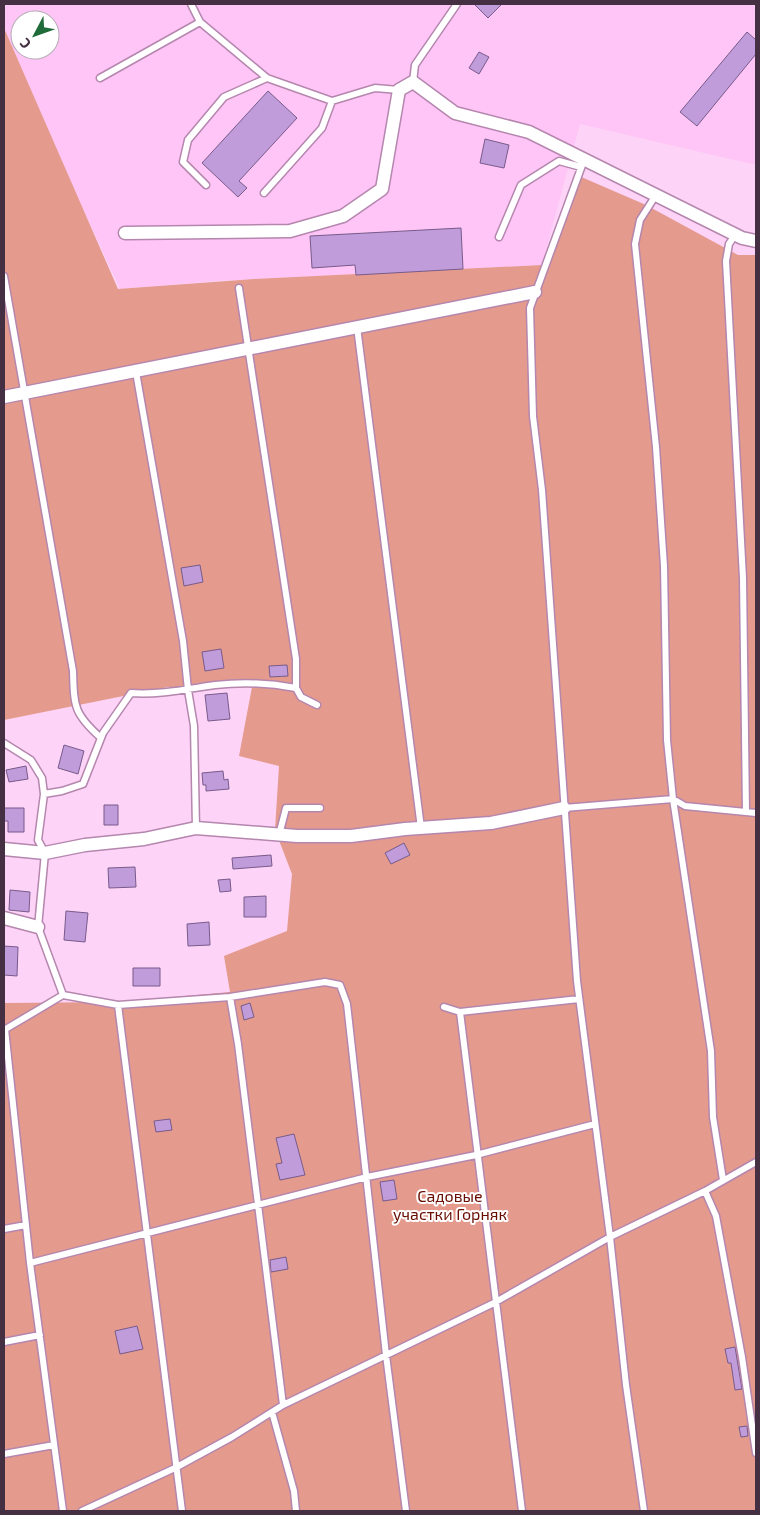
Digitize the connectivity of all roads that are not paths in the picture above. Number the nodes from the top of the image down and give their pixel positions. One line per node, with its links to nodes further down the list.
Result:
1 (191, 4): 3 (lane)
2 (457, 4): 6 (lane)
3 (200, 22): 4 (lane); 5 (lane)
4 (100, 78)
5 (267, 78): 8 (lane); 10 (lane)
6 (413, 82): 7 (street); 9 (street)
7 (399, 90): 8 (lane); 13 (street)
8 (332, 101): 11 (lane)
9 (582, 164): 12 (street); 15 (lane); 19 (lane)
10 (206, 185)
11 (264, 193)
12 (656, 195): 14 (street); 31 (lane)
13 (125, 233)
14 (734, 235): 16 (street); 34 (lane)
15 (500, 237)
16 (756, 241)
17 (4, 276): 23 (lane)
18 (239, 288): 21 (lane)
19 (535, 292): 20 (street); 33 (lane)
20 (357, 327): 21 (street); 37 (lane)
21 (250, 348): 22 (street); 25 (lane)
22 (136, 372): 23 (street); 26 (lane)
23 (22, 393): 24 (street); 28 (lane)
24 (4, 397)
25 (296, 688): 26 (lane); 27 (lane)
26 (188, 690): 28 (lane); 36 (lane)
27 (316, 705)
28 (101, 738): 30 (lane)
29 (4, 744): 30 (lane)
30 (44, 794): 40 (lane)
31 (673, 799): 33 (lane); 34 (lane); 54 (lane)
32 (320, 808): 38 (lane)
33 (564, 808): 37 (street); 45 (lane)
34 (746, 812): 35 (lane)
35 (756, 813)
36 (196, 828): 38 (street); 40 (street)
37 (421, 828): 38 (street)
38 (279, 835)
39 (4, 849): 40 (street)
40 (45, 853): 42 (lane)
41 (4, 918): 42 (street)
42 (38, 927): 43 (lane)
43 (63, 995): 46 (lane); 49 (lane)
44 (230, 997): 46 (lane); 53 (lane); 56 (lane)
45 (579, 999): 48 (lane); 50 (lane)
46 (118, 1005): 59 (lane)
47 (444, 1007): 48 (lane)
48 (460, 1012): 51 (lane)
49 (4, 1029): 57 (lane)
50 (595, 1124): 51 (lane); 60 (lane)
51 (476, 1155): 53 (lane); 62 (lane)
52 (756, 1162): 54 (lane)
53 (367, 1177): 56 (lane); 65 (lane)
54 (723, 1180): 55 (lane)
55 (705, 1191): 60 (lane); 69 (lane)
56 (257, 1205): 59 (lane); 66 (lane)
57 (26, 1225): 58 (lane); 61 (lane)
58 (4, 1229)
59 (146, 1235): 61 (lane); 71 (lane)
60 (610, 1237): 62 (lane); 78 (lane)
61 (30, 1263): 63 (lane)
62 (494, 1302): 65 (lane); 77 (lane)
63 (40, 1335): 64 (lane); 68 (lane)
64 (4, 1342)
65 (386, 1355): 66 (lane); 76 (lane)
66 (283, 1405): 67 (lane)
67 (272, 1412): 71 (lane); 75 (lane)
68 (54, 1445): 70 (lane); 72 (lane)
69 (756, 1453)
70 (4, 1454)
71 (175, 1468): 73 (lane); 74 (lane)
72 (63, 1511)
73 (82, 1511)
74 (182, 1511)
75 (296, 1511)
76 (406, 1511)
77 (522, 1511)
78 (644, 1511)

